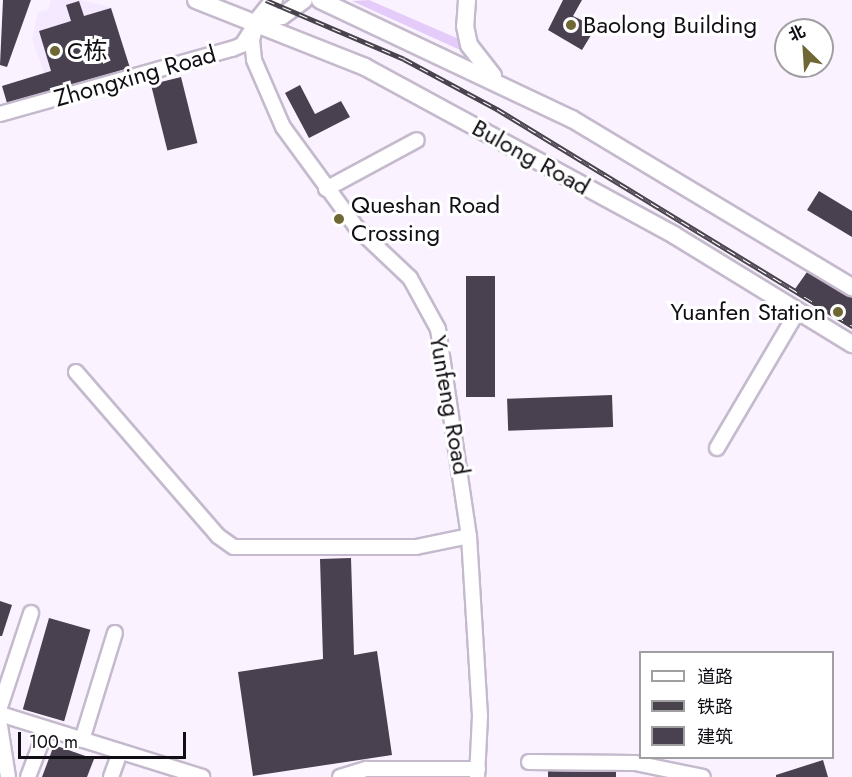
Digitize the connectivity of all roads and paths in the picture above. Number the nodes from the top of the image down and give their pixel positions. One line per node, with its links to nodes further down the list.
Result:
1 (196, 0): 6 (main road, Bulong Road)
2 (274, 0): 6 (main road)
3 (304, 0): 6 (main road)
4 (320, 0): 7 (main road, Bulong Road)
5 (466, 0): 7 (main road)
6 (257, 21): 8 (street, Zhongxing Road); 10 (street, Yunfeng Road); 12 (main road, Bulong Road)
7 (498, 81): 11 (main road, Bulong Road)
8 (0, 114)
9 (417, 140): 10 (street)
10 (326, 189): 16 (street, Yunfeng Road)
11 (852, 286)
12 (797, 312): 13 (main road, Bulong Road); 15 (street)
13 (852, 344)
14 (76, 372): 16 (street)
15 (717, 448)
16 (469, 536): 26 (street, Yunfeng Road)
17 (31, 613): 19 (street)
18 (115, 633): 23 (street)
19 (0, 707)
20 (0, 714): 22 (street)
21 (0, 726): 27 (street)
22 (45, 729): 23 (street); 28 (street)
23 (82, 740): 24 (street)
24 (120, 752): 29 (street); 30 (street)
25 (529, 762): 32 (street)
26 (477, 773): 31 (street)
27 (8, 777)
28 (28, 777)
29 (111, 777)
30 (202, 777)
31 (340, 777)
32 (703, 777)

